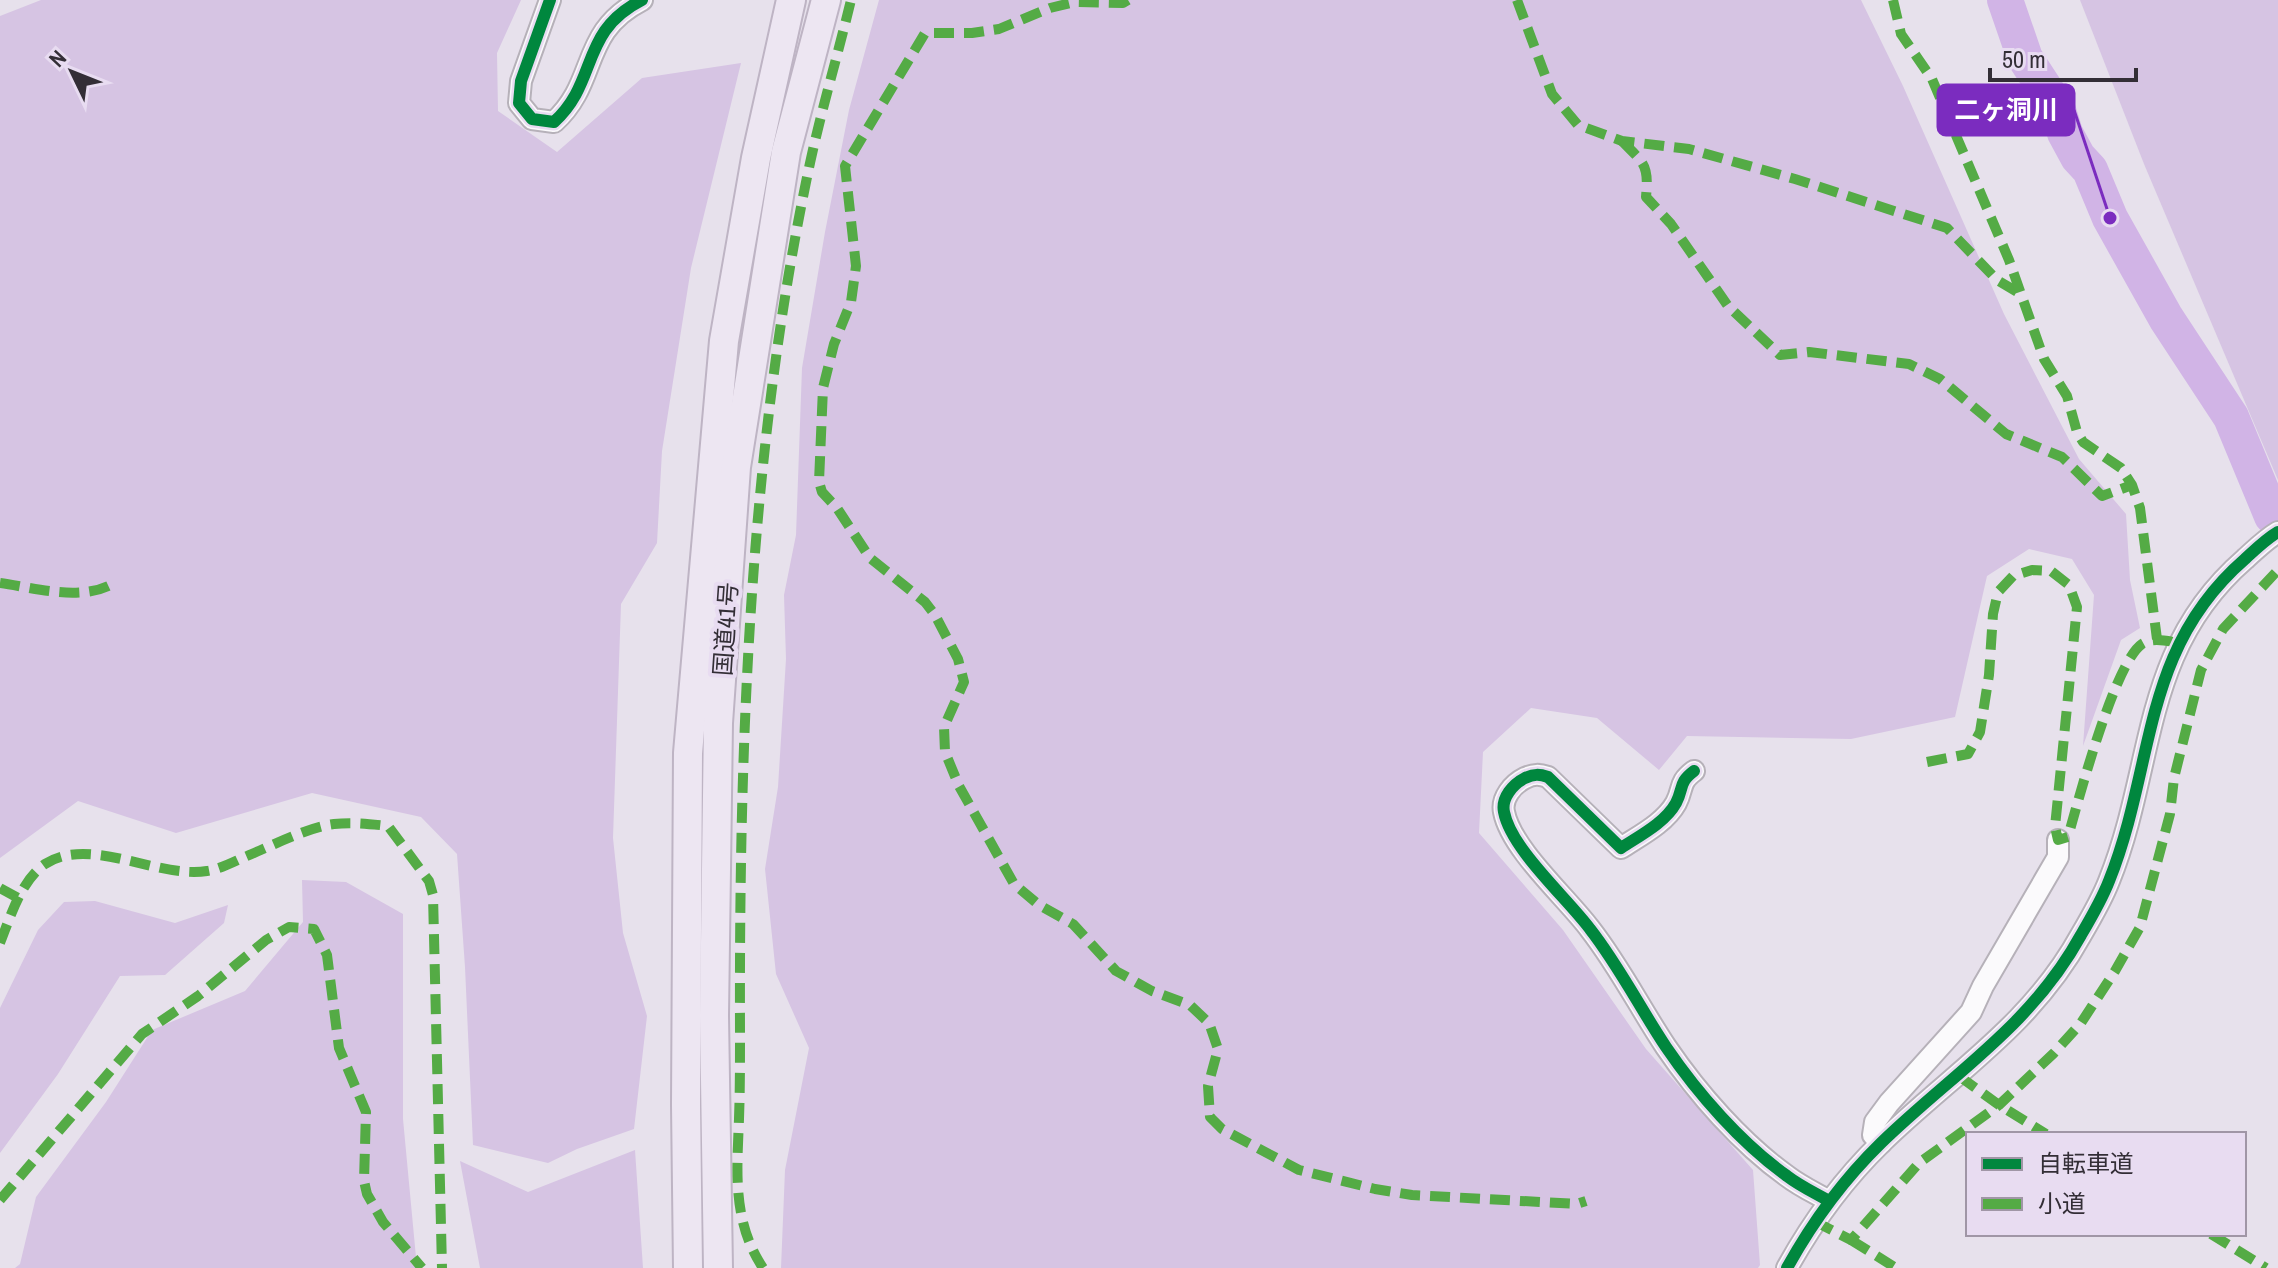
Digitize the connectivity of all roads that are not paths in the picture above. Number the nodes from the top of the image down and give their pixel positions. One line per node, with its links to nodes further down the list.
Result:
1 (550, 0): 2 (street)
2 (642, 0)
3 (791, 0): 10 (highway, 国道41号)
4 (826, 0): 11 (highway, 国道41号)
5 (2278, 532): 8 (street)
6 (1694, 771): 9 (street)
7 (2058, 840): 8 (street)
8 (1881, 1143): 9 (street)
9 (1829, 1201): 12 (street)
10 (688, 1268)
11 (718, 1268)
12 (1787, 1268)

